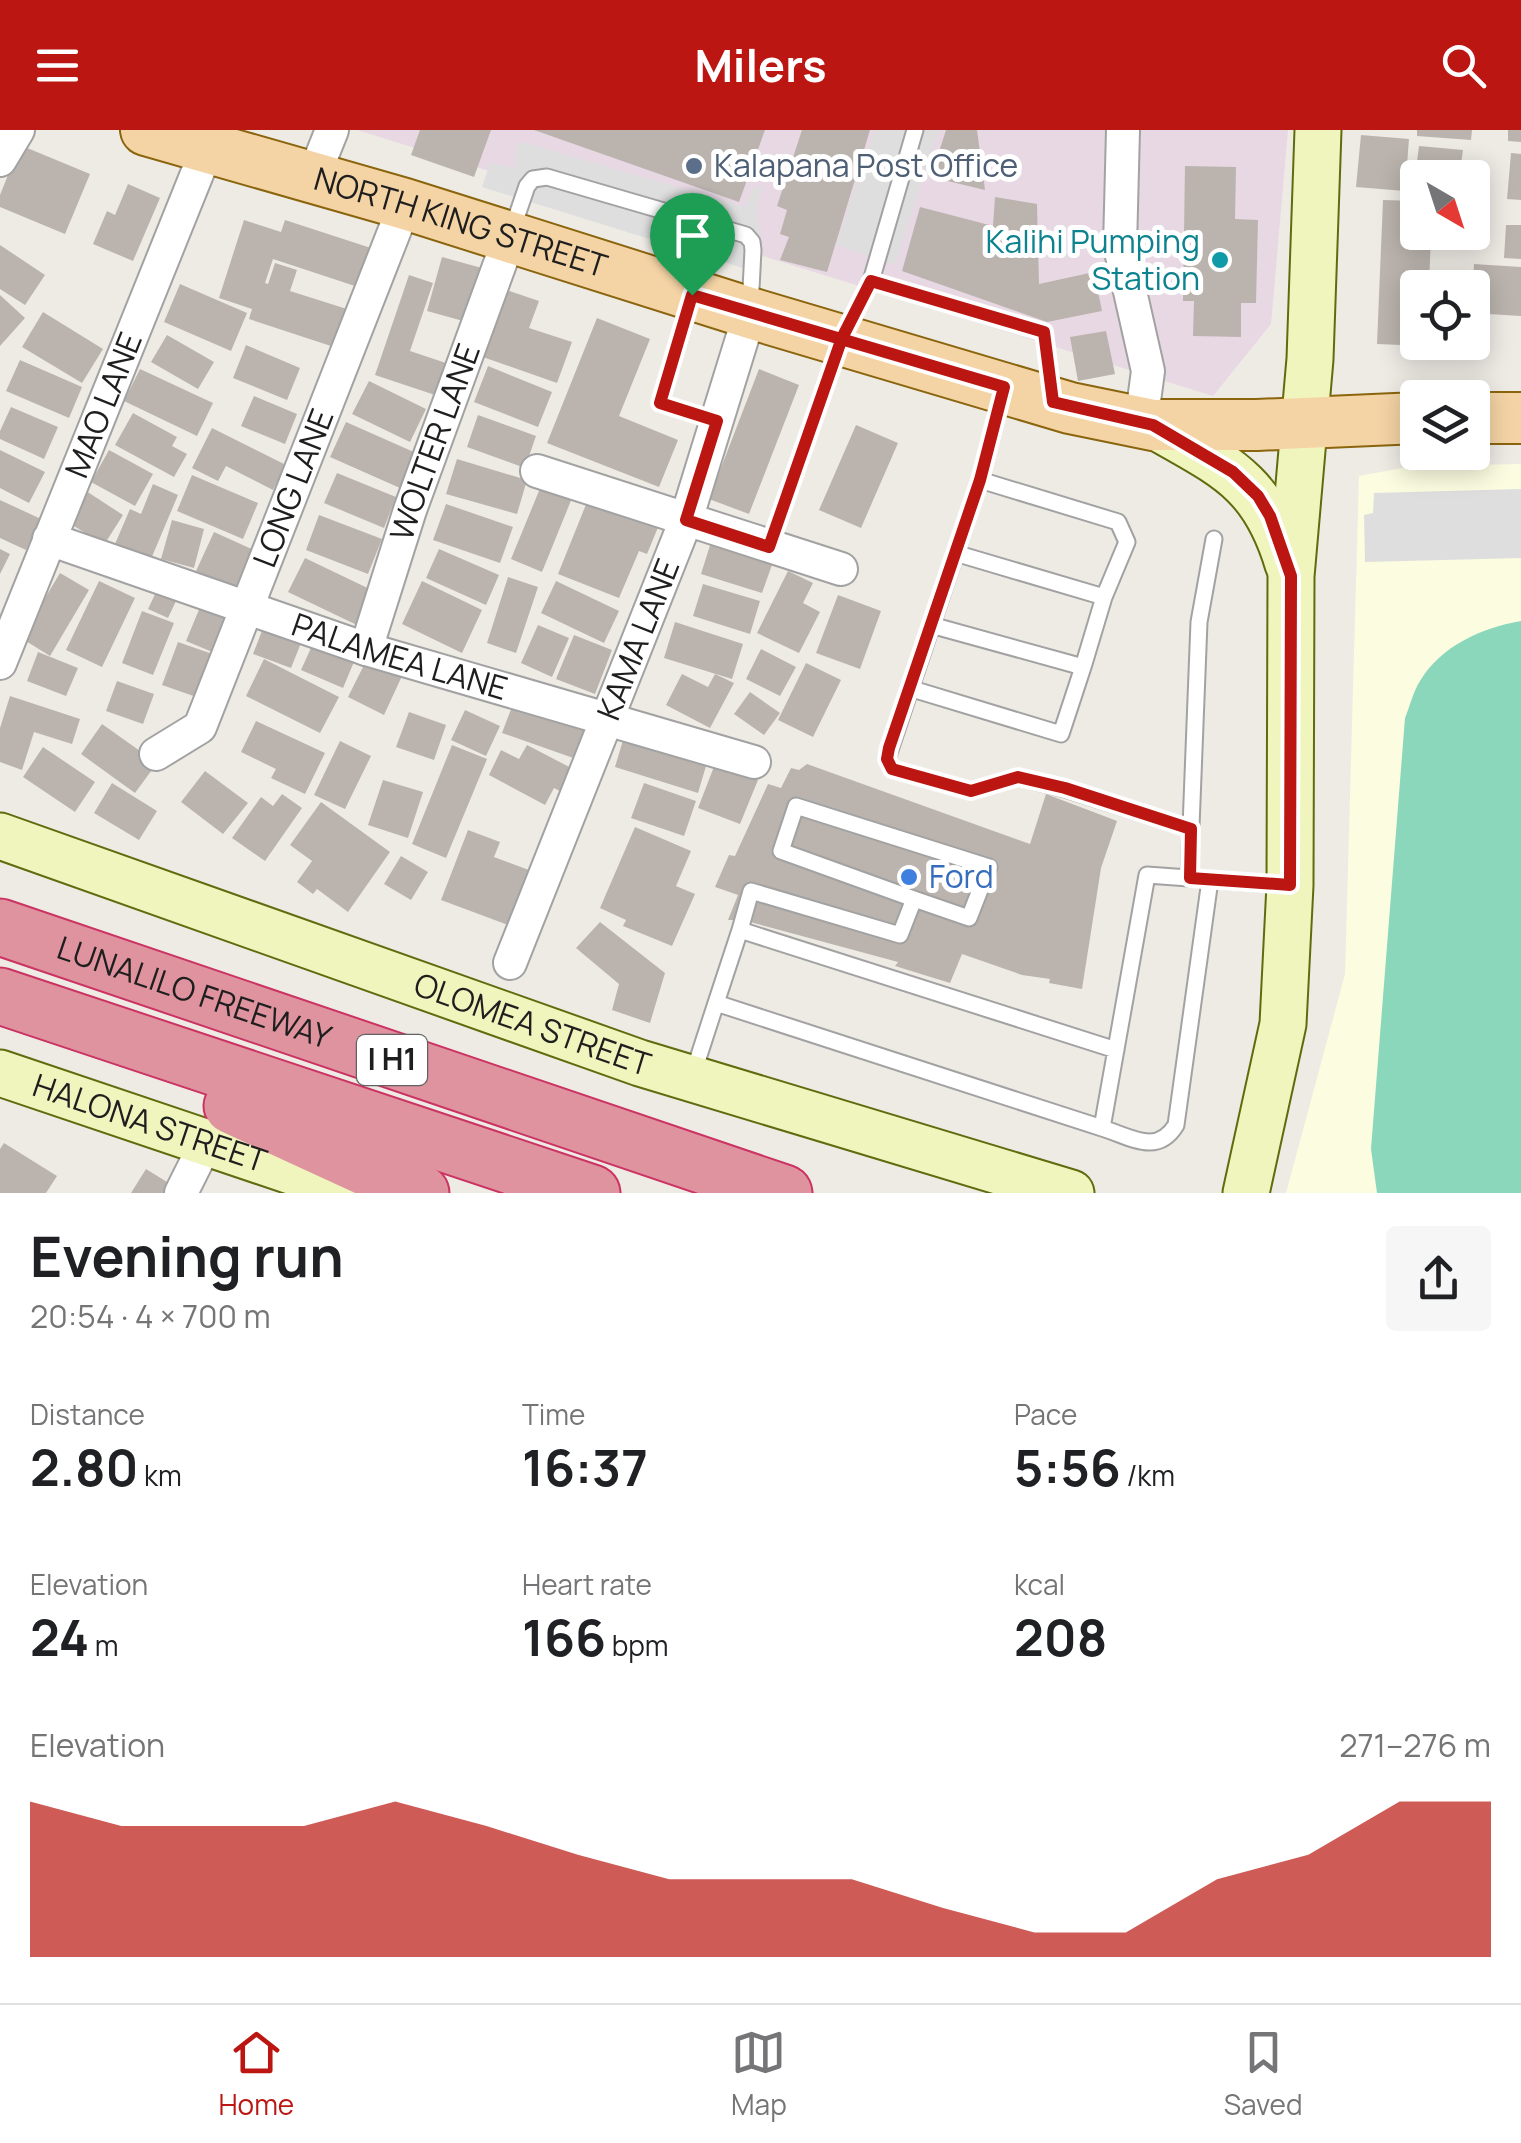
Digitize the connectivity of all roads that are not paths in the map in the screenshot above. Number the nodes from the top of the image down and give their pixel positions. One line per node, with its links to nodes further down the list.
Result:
1 (18, 130): 8 (street)
2 (146, 130): 7 (main road, NORTH KING STREET)
3 (332, 130): 9 (street)
4 (914, 130): 12 (lane)
5 (1123, 130): 22 (street)
6 (1318, 130): 23 (main road)
7 (207, 149): 9 (main road, NORTH KING STREET); 27 (street, MAO LANE)
8 (0, 160)
9 (312, 180): 10 (main road, NORTH KING STREET)
10 (405, 204): 11 (main road, NORTH KING STREET); 34 (street, LONG LANE)
11 (509, 238): 13 (main road, NORTH KING STREET); 14 (lane); 36 (street, WOLTER LANE)
12 (871, 281): 15 (lane); 17 (lane)
13 (692, 295): 14 (main road, NORTH KING STREET); 21 (lane)
14 (750, 312): 15 (main road, NORTH KING STREET); 21 (street, KAMA LANE)
15 (842, 338): 16 (main road, NORTH KING STREET); 29 (lane)
16 (1004, 387): 17 (main road, NORTH KING STREET); 25 (lane)
17 (1053, 402): 22 (main road, NORTH KING STREET)
18 (1490, 418): 19 (main road)
19 (1521, 418)
20 (1400, 419): 23 (main road, NORTH KING STREET)
21 (717, 421): 26 (street, KAMA LANE)
22 (1147, 424): 23 (main road, NORTH KING STREET); 32 (main road)
23 (1304, 424): 32 (main road)
24 (536, 472): 26 (street)
25 (980, 480): 30 (lane); 33 (lane)
26 (686, 520): 29 (street); 40 (street, KAMA LANE)
27 (48, 539): 34 (street, PALAMEA LANE); 37 (street, MAO LANE)
28 (1214, 540): 43 (lane)
29 (769, 547): 31 (street)
30 (955, 553): 33 (lane); 35 (lane)
31 (842, 569)
32 (1291, 576): 47 (main road)
33 (1104, 598): 38 (lane)
34 (247, 610): 36 (street, PALAMEA LANE); 41 (street, LONG LANE)
35 (931, 625): 38 (lane); 39 (lane)
36 (366, 649): 40 (street, PALAMEA LANE)
37 (0, 663)
38 (1083, 667): 39 (lane)
39 (909, 688): 43 (lane)
40 (608, 717): 42 (street, PALAMEA LANE); 51 (street, KAMA LANE)
41 (156, 754)
42 (754, 762)
43 (1191, 829): 45 (lane)
44 (0, 836): 57 (main road, OLOMEA STREET)
45 (1190, 878): 46 (lane); 55 (lane)
46 (1210, 880): 47 (lane); 58 (lane)
47 (1290, 885): 66 (main road)
48 (914, 899): 48 (lane); 50 (lane)
49 (0, 927): 64 (highway, LUNALILO FREEWAY / I H1)
50 (740, 930): 53 (lane); 55 (lane)
51 (510, 964)
52 (0, 996): 63 (highway, LUNALILO FREEWAY / I H1)
53 (716, 1003): 57 (lane); 58 (lane)
54 (0, 1004): 62 (highway)
55 (1116, 1050): 58 (lane)
56 (0, 1073): 59 (main road, HALONA STREET)
57 (692, 1078): 65 (main road, OLOMEA STREET)
58 (1102, 1128)
59 (207, 1140): 60 (street); 61 (main road, HALONA STREET)
60 (181, 1193)
61 (356, 1193)
62 (421, 1193)
63 (592, 1193)
64 (784, 1193)
65 (1071, 1193)
66 (1246, 1193)

